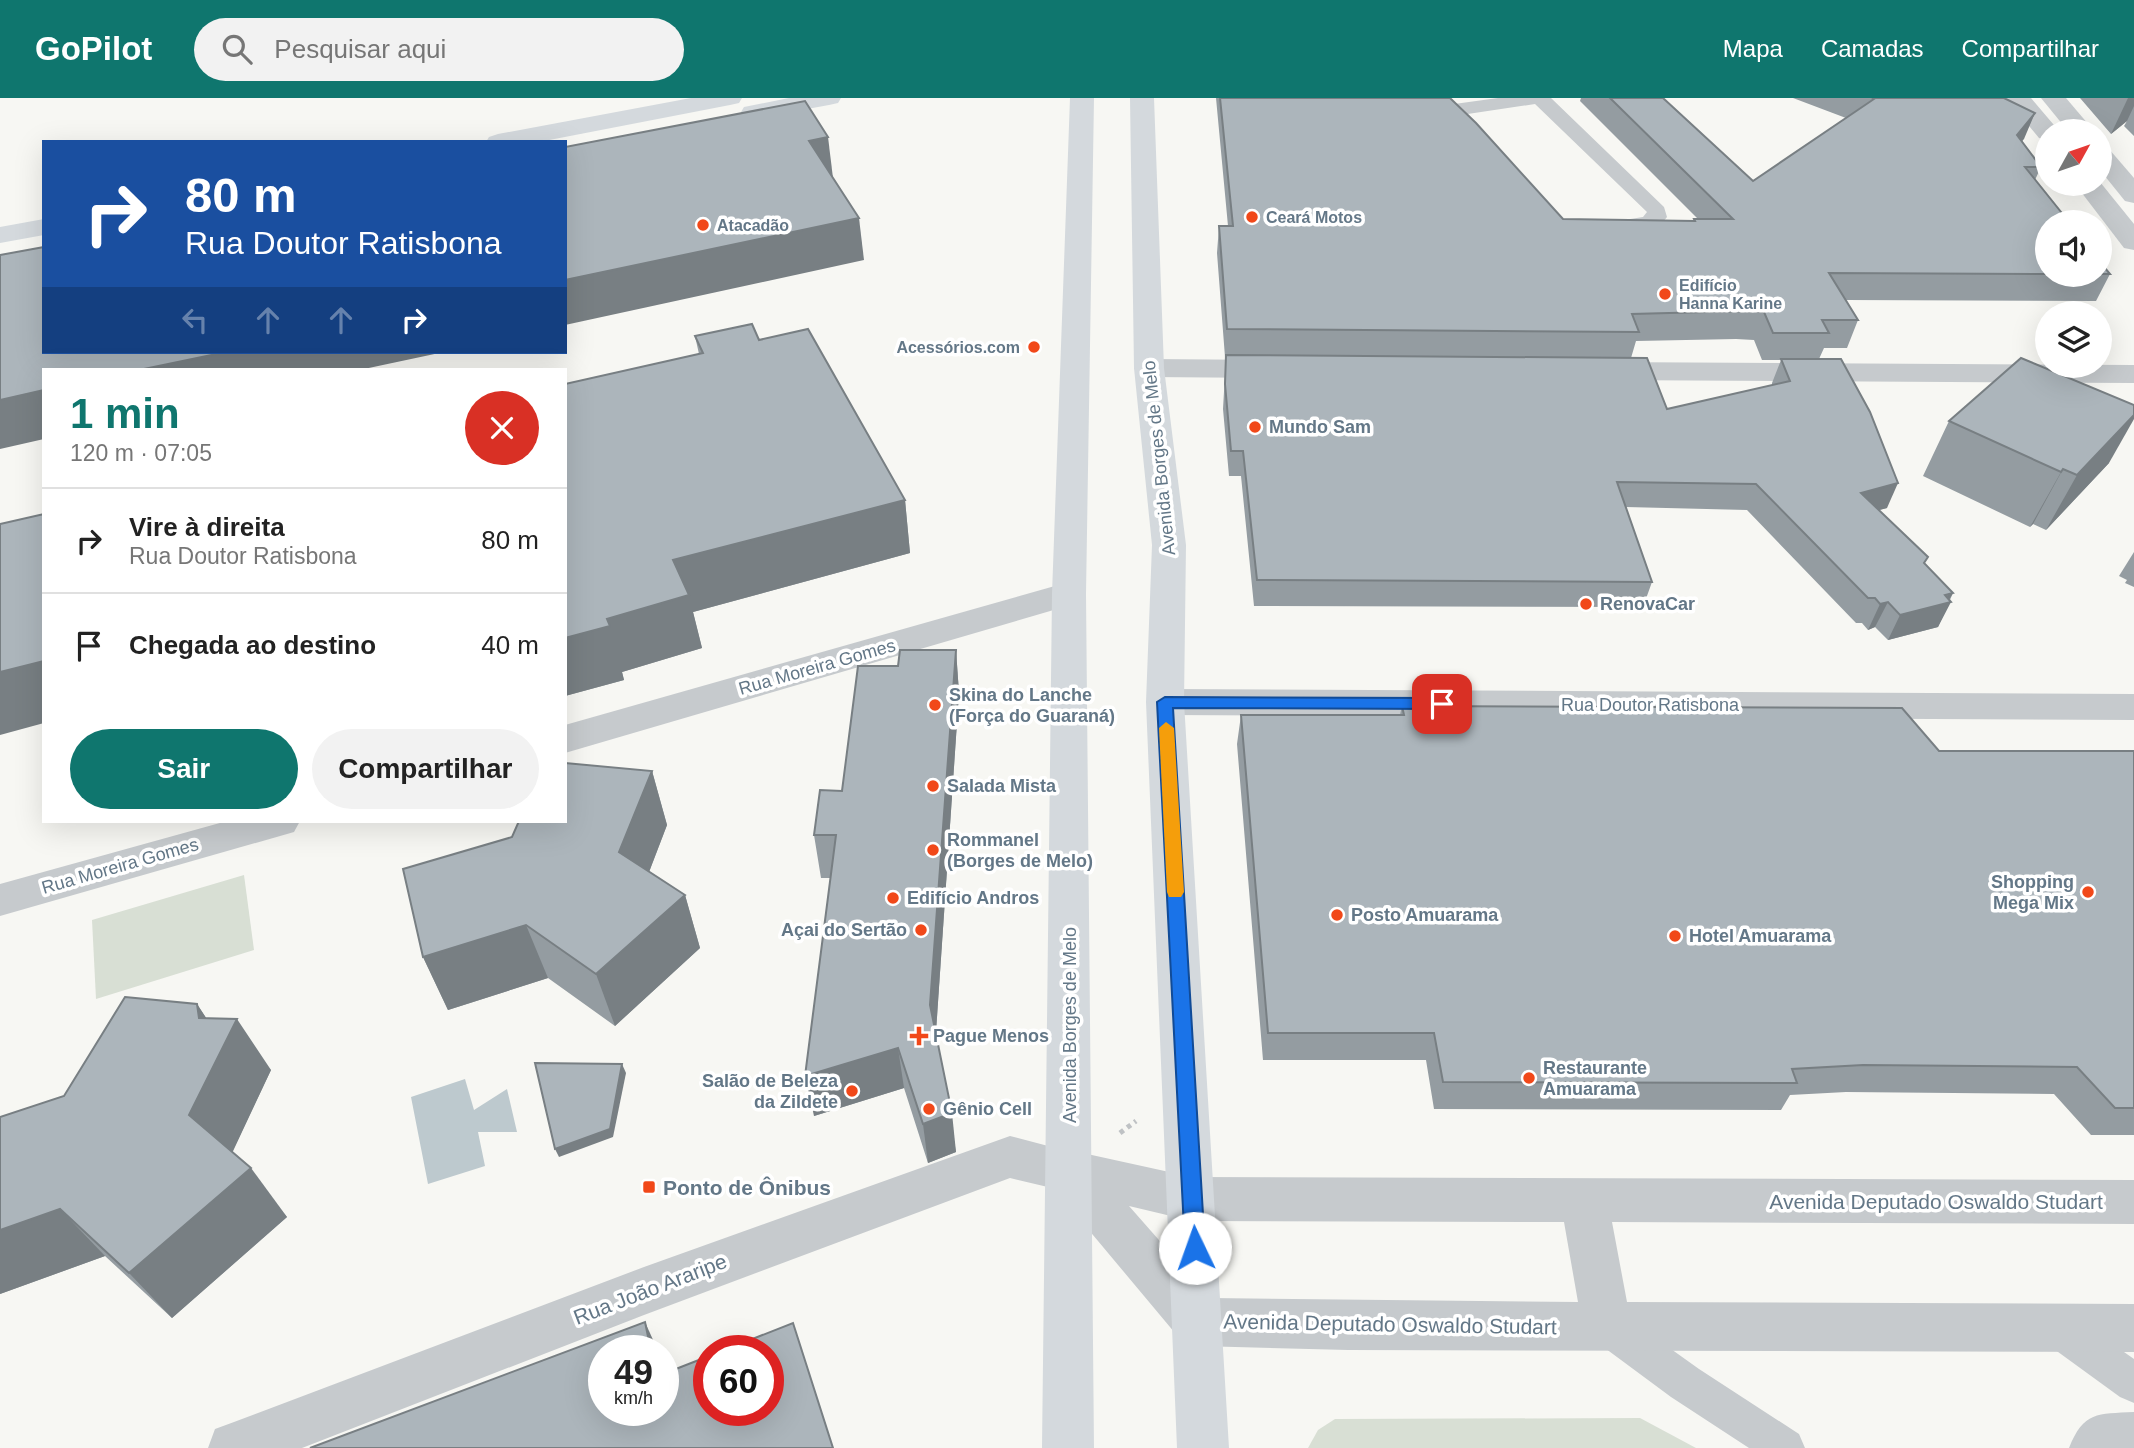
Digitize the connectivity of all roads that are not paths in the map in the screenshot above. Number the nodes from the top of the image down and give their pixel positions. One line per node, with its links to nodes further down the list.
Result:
1 (730, 98): 11 (main road)
2 (829, 98): 13 (main road)
3 (1082, 98): 27 (main road, Avenida Borges de Melo)
4 (1142, 98): 23 (main road, Avenida Borges de Melo)
5 (1539, 98): 8 (lane); 18 (lane)
6 (2018, 98): 9 (street)
7 (2053, 98): 10 (street)
8 (1442, 104): 12 (lane)
9 (2036, 119)
10 (2070, 119)
11 (509, 140)
12 (1476, 140)
13 (567, 148)
14 (2112, 168): 15 (street)
15 (2134, 195)
16 (2098, 196): 20 (street)
17 (42, 227): 19 (main road)
18 (1596, 229)
19 (0, 235)
20 (2134, 242)
21 (42, 247): 22 (main road)
22 (0, 256)
23 (1149, 368): 24 (street); 28 (main road, Avenida Borges de Melo)
24 (1301, 369)
25 (1579, 371): 26 (street)
26 (2134, 374)
27 (1069, 594): 30 (street, Rua Moreira Gomes); 33 (main road, Avenida Borges de Melo)
28 (1165, 702): 29 (street, Rua Doutor Ratisbona); 34 (main road, Avenida Borges de Melo)
29 (2134, 707)
30 (567, 738)
31 (272, 823): 32 (street, Rua Moreira Gomes)
32 (0, 900)
33 (1069, 1171): 34 (street, Avenida Deputado Oswaldo Studart); 37 (street, Avenida Deputado Oswaldo Studart); 43 (street, Rua João Araripe); 44 (main road, Avenida Borges de Melo)
34 (1192, 1199): 35 (street, Avenida Deputado Oswaldo Studart); 37 (main road, Avenida Borges de Melo)
35 (1584, 1200): 36 (street, Avenida Deputado Oswaldo Studart); 38 (street)
36 (2134, 1202)
37 (1198, 1321): 38 (street, Avenida Deputado Oswaldo Studart); 45 (main road, Avenida Borges de Melo)
38 (1608, 1327): 39 (street, Avenida Deputado Oswaldo Studart); 46 (lane)
39 (2057, 1328): 40 (street, Avenida Deputado Oswaldo Studart); 41 (lane)
40 (2134, 1328)
41 (2134, 1383)
42 (2134, 1432): 47 (lane)
43 (234, 1448)
44 (1068, 1448)
45 (1203, 1448)
46 (1785, 1448)
47 (2089, 1448)

